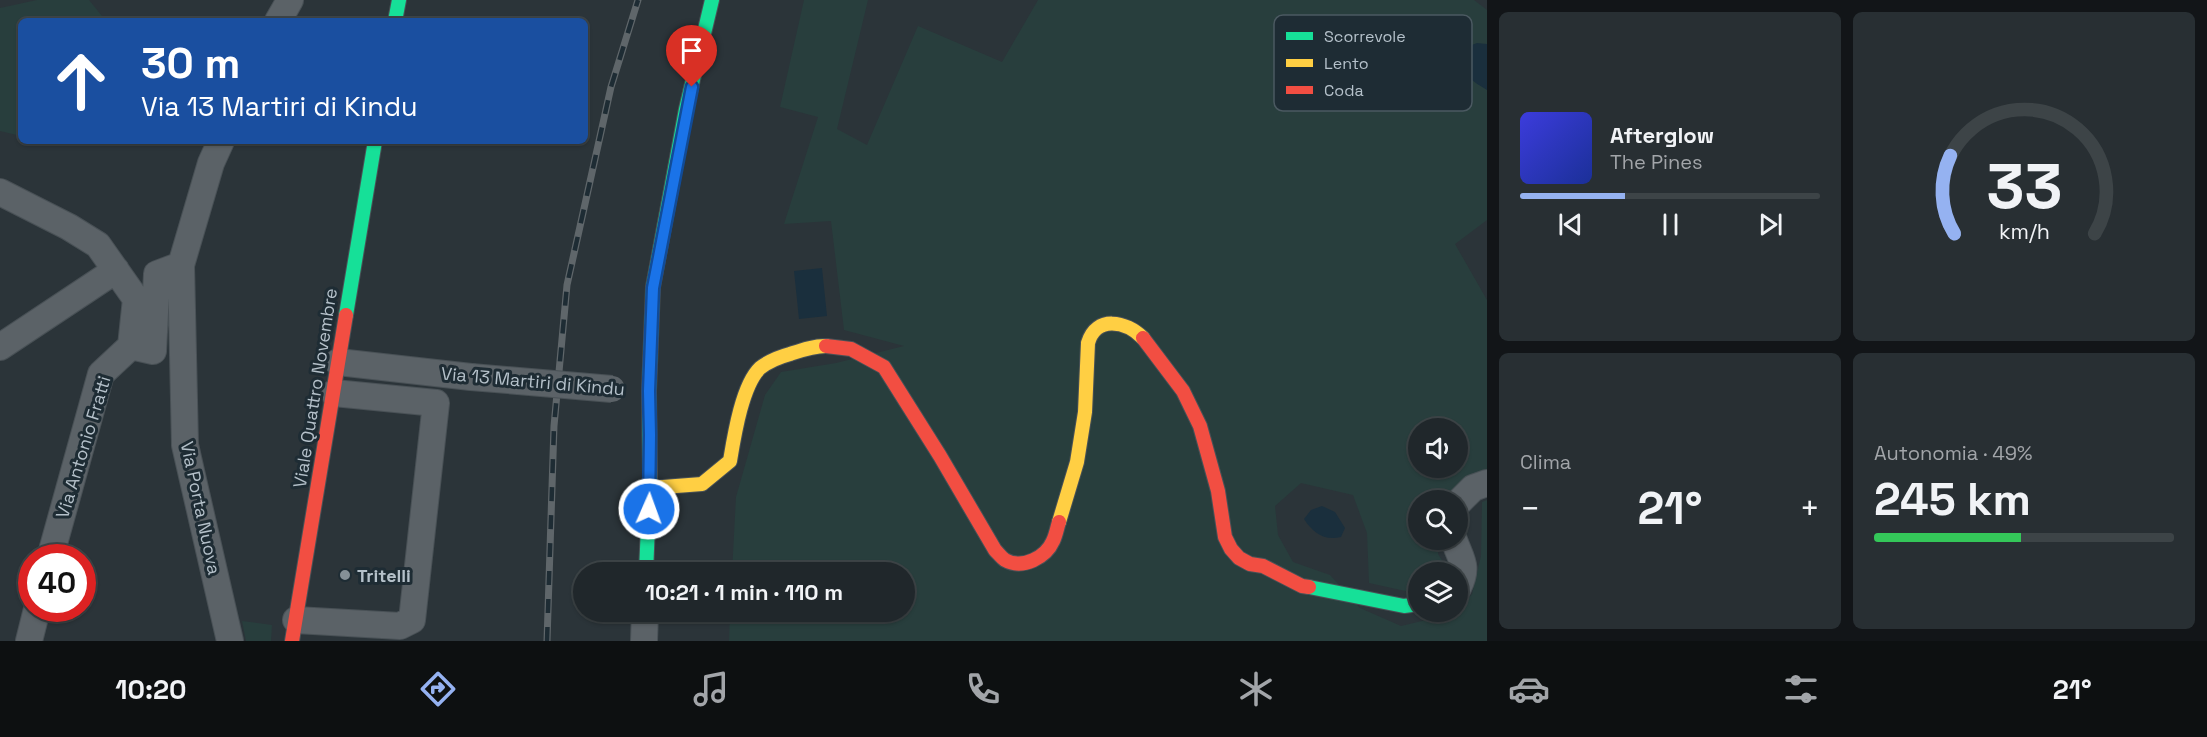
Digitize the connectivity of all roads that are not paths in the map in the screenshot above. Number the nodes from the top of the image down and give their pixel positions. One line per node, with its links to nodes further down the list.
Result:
1 (290, 0): 4 (street)
2 (399, 0): 5 (street)
3 (712, 0): 14 (street, Via 13 Martiri di Kindu)
4 (280, 18)
5 (396, 18)
6 (220, 144): 9 (street, Via Porta Nuova)
7 (374, 144): 13 (street, Viale Quattro Novembre)
8 (0, 192): 10 (street)
9 (181, 265): 11 (street); 26 (street, Via Porta Nuova)
10 (116, 270): 11 (street); 12 (street)
11 (131, 346): 19 (street, Via Antonio Fratti)
12 (0, 347)
13 (338, 362): 14 (street, Via 13 Martiri di Kindu, bridge); 15 (street, Viale Quattro Novembre)
14 (649, 391): 17 (street)
15 (334, 393): 24 (street, Viale Quattro Novembre); 24 (street)
16 (1487, 483): 18 (street)
17 (650, 488): 20 (street); 21 (street)
18 (1468, 493)
19 (54, 544)
20 (647, 562)
21 (1408, 605)
22 (34, 622): 25 (street)
23 (645, 622): 27 (street)
24 (294, 630)
25 (29, 641)
26 (230, 641)
27 (644, 641)

